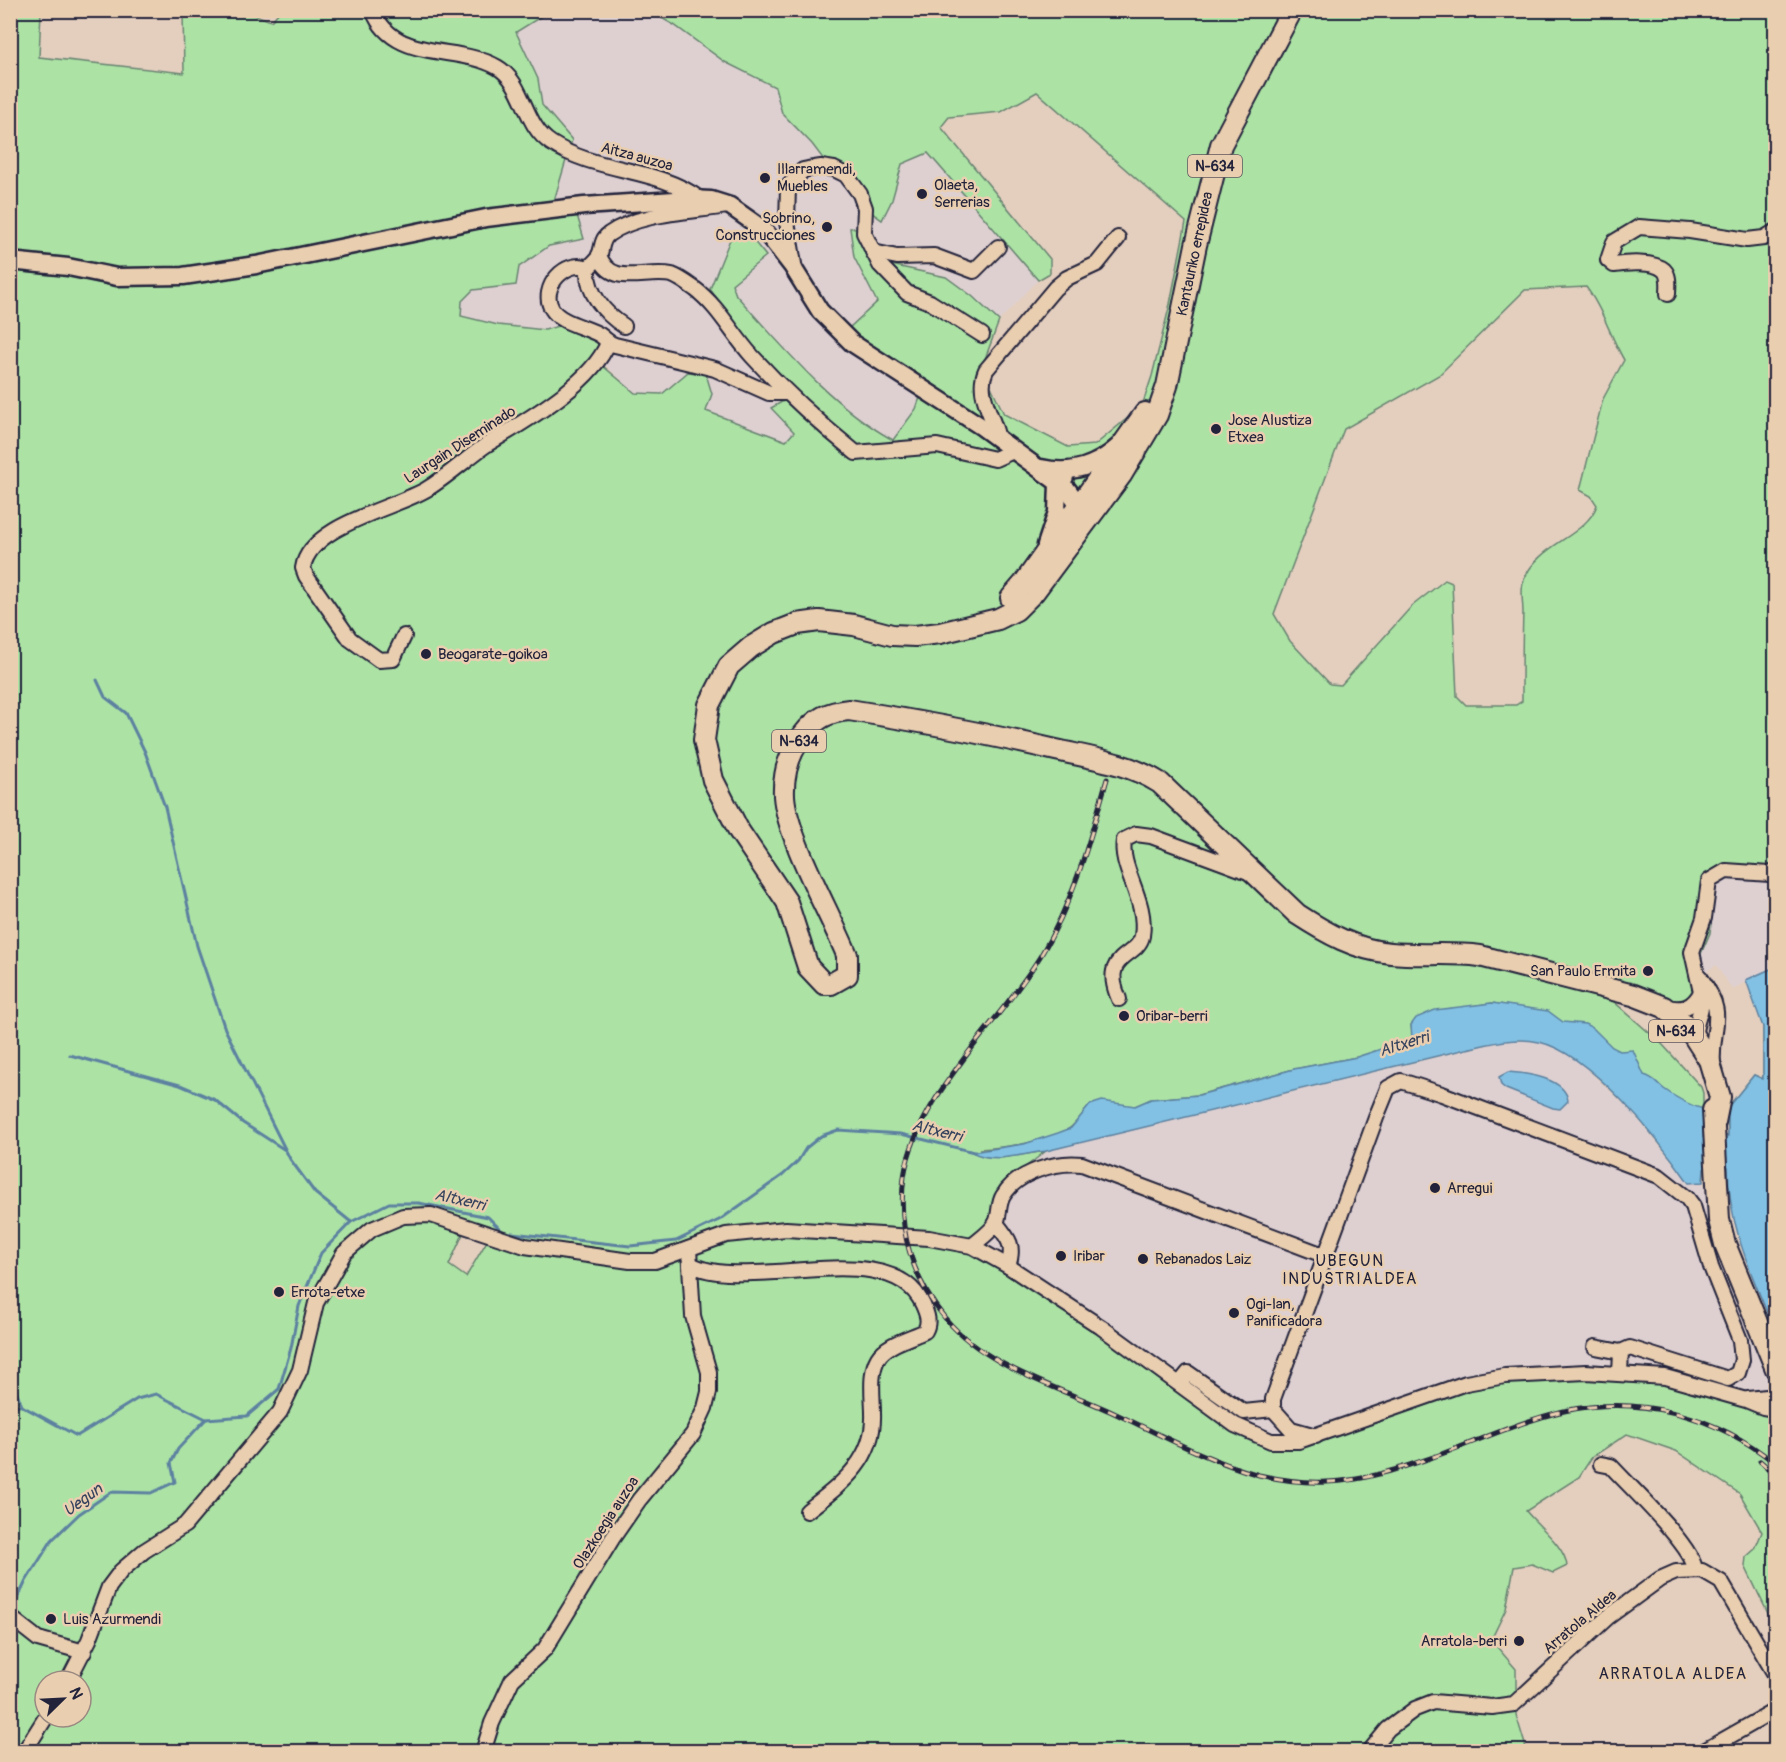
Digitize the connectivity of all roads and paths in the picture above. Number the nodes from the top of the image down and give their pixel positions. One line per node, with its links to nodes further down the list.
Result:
1 (374, 10): 3 (street, Aitza auzoa)
2 (1292, 10): 19 (highway, Kantauriko errepidea / N-634)
3 (700, 199): 4 (main road); 10 (main road)
4 (729, 205): 9 (street); 12 (main road)
5 (1776, 231): 13 (street)
6 (1118, 238): 18 (street)
7 (998, 247): 8 (street)
8 (873, 252): 12 (street); 15 (street)
9 (599, 255): 11 (street); 17 (street)
10 (10, 261)
11 (588, 268): 14 (street); 16 (street)
12 (796, 272): 18 (main road)
13 (1668, 294)
14 (624, 326)
15 (982, 335)
16 (608, 343): 17 (street); 24 (street, Laurgain Diseminado)
17 (787, 393): 20 (street)
18 (998, 439): 20 (main road)
19 (1132, 444): 21 (main road); 22 (highway); 23 (highway, N-634)
20 (1013, 451): 21 (main road)
21 (1062, 482): 22 (main road); 23 (main road)
22 (1079, 505): 23 (highway)
23 (1048, 560): 26 (highway, N-634)
24 (404, 636)
25 (1776, 871): 27 (street)
26 (1251, 873): 28 (street); 29 (highway, N-634)
27 (1706, 993): 29 (street); 30 (street); 31 (street)
28 (1119, 999)
29 (1655, 1008): 30 (highway, N-634); 31 (highway, N-634)
30 (1694, 1037): 31 (highway, N-634)
31 (1708, 1070): 40 (highway, N-634)
32 (996, 1223): 33 (street); 35 (street); 37 (street)
33 (972, 1246): 34 (street); 37 (street)
34 (689, 1249): 36 (street, Olazkoegia auzoa); 54 (street)
35 (1326, 1256): 39 (street); 47 (street)
36 (690, 1264): 51 (street); 60 (street, Olazkoegia auzoa)
37 (1008, 1266): 43 (street)
38 (1595, 1347): 39 (street)
39 (1621, 1352): 41 (street)
40 (1776, 1369)
41 (1620, 1372): 46 (street); 49 (street)
42 (1776, 1382): 45 (street)
43 (1180, 1383): 47 (street); 49 (street)
44 (1776, 1396): 45 (street)
45 (1761, 1398): 46 (street)
46 (1746, 1400): 48 (street)
47 (1273, 1409): 49 (street)
48 (1776, 1409)
49 (1316, 1436)
50 (1601, 1464): 52 (street)
51 (807, 1511)
52 (1695, 1570): 56 (street); 61 (street, Arratola Aldea)
53 (10, 1617): 54 (street)
54 (84, 1652): 55 (street)
55 (75, 1669)
56 (1776, 1676)
57 (1776, 1710): 62 (street)
58 (38, 1729): 59 (street)
59 (24, 1752)
60 (483, 1752)
61 (1369, 1752)
62 (1702, 1752)

